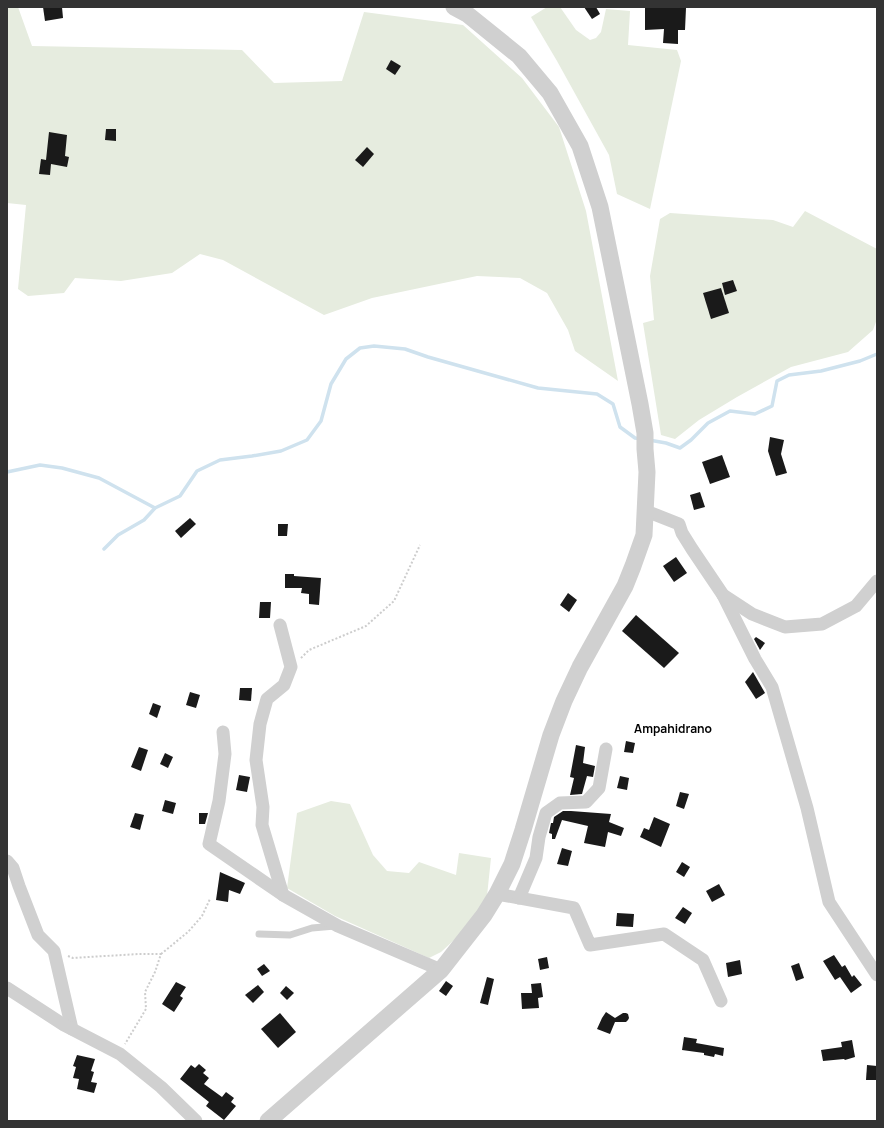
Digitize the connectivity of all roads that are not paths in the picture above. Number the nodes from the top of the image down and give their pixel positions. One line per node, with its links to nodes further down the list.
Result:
1 (454, 7): 2 (street)
2 (646, 510): 4 (street); 9 (street)
3 (877, 581): 4 (street)
4 (723, 595): 15 (street)
5 (280, 625): 10 (street)
6 (223, 732): 10 (street)
7 (606, 749): 11 (street)
8 (7, 861): 18 (street)
9 (497, 894): 11 (street); 14 (street)
10 (283, 895): 12 (street)
11 (519, 898): 17 (street)
12 (338, 926): 13 (lane); 14 (street)
13 (259, 934)
14 (441, 970): 20 (street)
15 (877, 975)
16 (7, 988): 18 (street)
17 (721, 1001)
18 (72, 1029): 19 (street)
19 (196, 1121)
20 (268, 1121)

